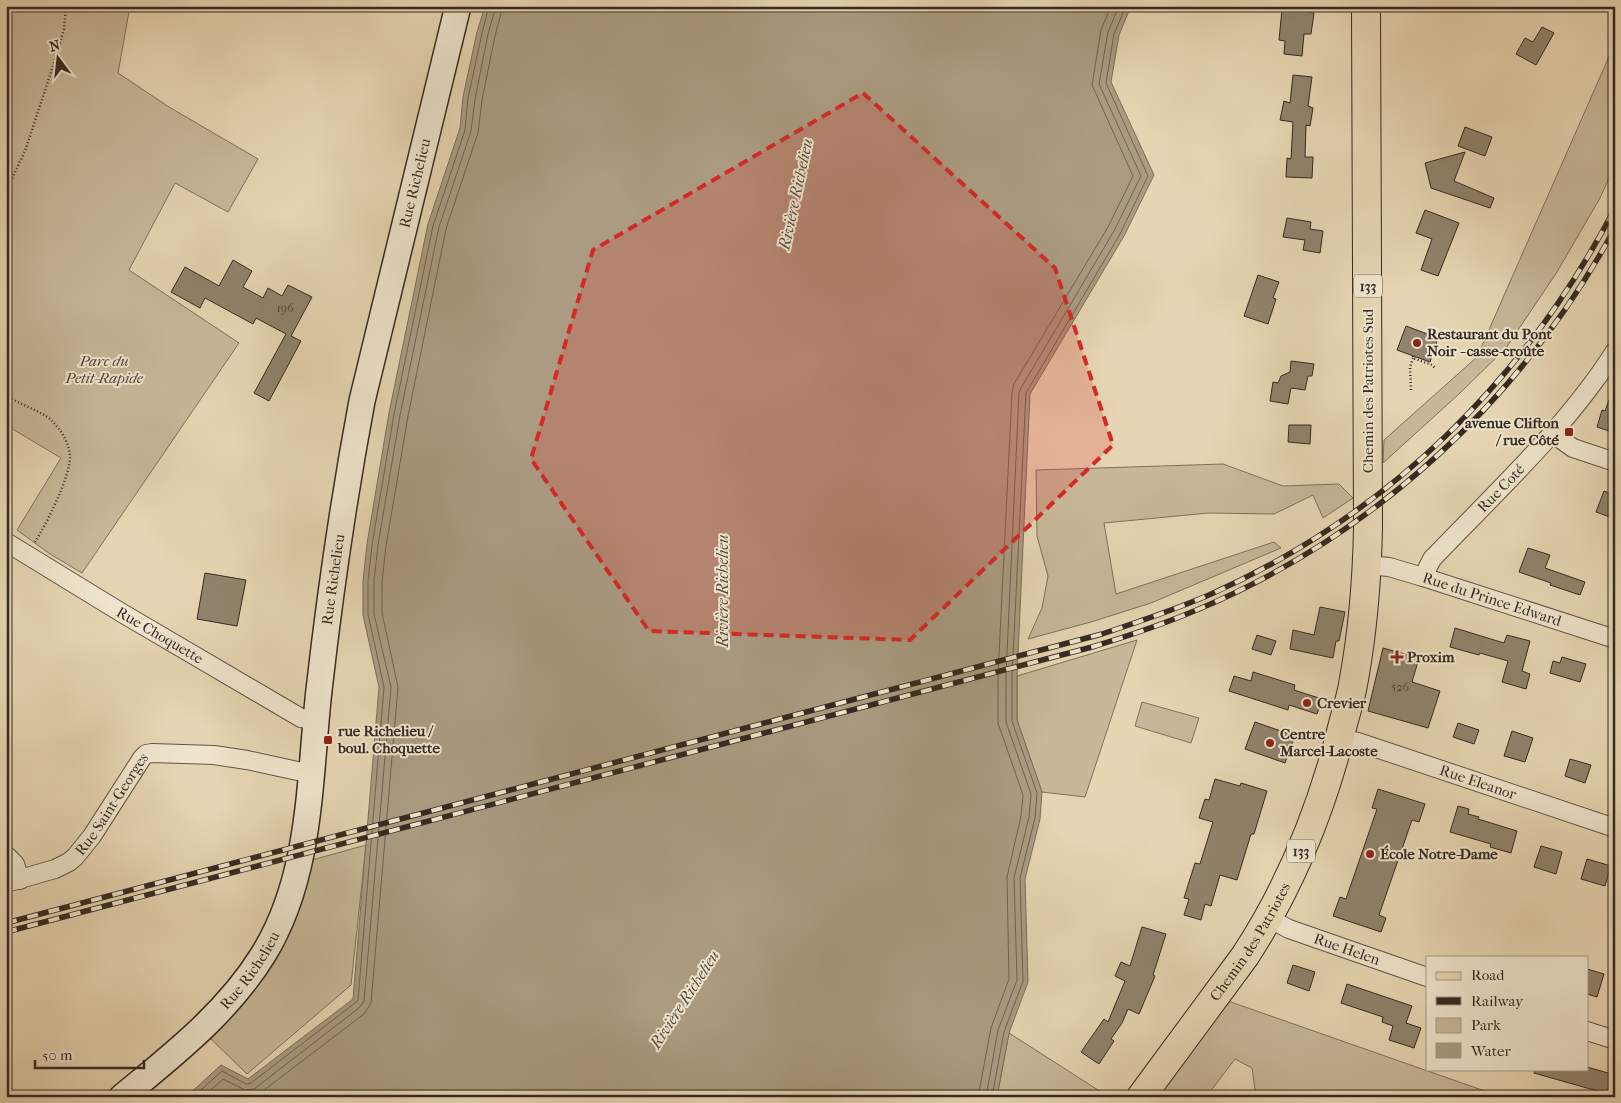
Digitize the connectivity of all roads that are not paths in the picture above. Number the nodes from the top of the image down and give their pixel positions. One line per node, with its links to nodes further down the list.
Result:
1 (458, 6): 10 (main road, Rue Richelieu)
2 (1366, 6): 7 (main road, Chemin des Patriotes Sud / 133)
3 (1615, 351): 4 (street, Rue Coté)
4 (1552, 433): 5 (street); 8 (street, Rue Coté)
5 (1615, 462)
6 (6, 542): 10 (street, Rue Choquette)
7 (1367, 565): 8 (street, Rue du Prince Edward); 11 (main road, Chemin des Patriotes / 133)
8 (1423, 577): 9 (street, Rue du Prince Edward)
9 (1615, 639)
10 (316, 720): 12 (main road, Rue Richelieu)
11 (1340, 738): 13 (street, Rue Eleanor); 16 (main road, Chemin des Patriotes / 133)
12 (311, 774): 15 (street, Rue Saint-Georges); 20 (main road, Rue Richelieu)
13 (1615, 828)
14 (6, 855): 15 (street)
15 (13, 881)
16 (1268, 918): 17 (street, Rue Helen); 21 (main road, Chemin des Patriotes / 133)
17 (1426, 977)
18 (1588, 1031): 19 (street)
19 (1615, 1040)
20 (122, 1097)
21 (1141, 1097)

